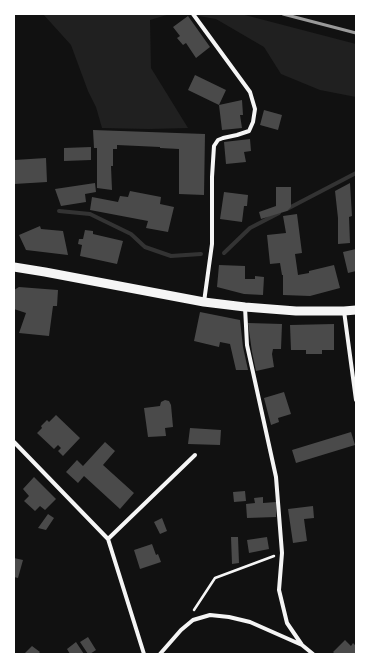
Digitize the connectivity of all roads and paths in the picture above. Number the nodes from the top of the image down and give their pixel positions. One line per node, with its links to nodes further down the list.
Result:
1 (193, 14): 3 (street)
2 (14, 267): 3 (main road)
3 (204, 302): 4 (main road)
4 (245, 307): 6 (main road); 11 (street)
5 (356, 310): 6 (main road)
6 (344, 311): 7 (street)
7 (356, 400)
8 (14, 442): 10 (street)
9 (195, 455): 10 (street)
10 (108, 539): 14 (street)
11 (282, 553): 12 (path); 13 (street)
12 (194, 611)
13 (302, 645): 15 (street); 16 (street)
14 (144, 654)
15 (160, 654)
16 (313, 654)

